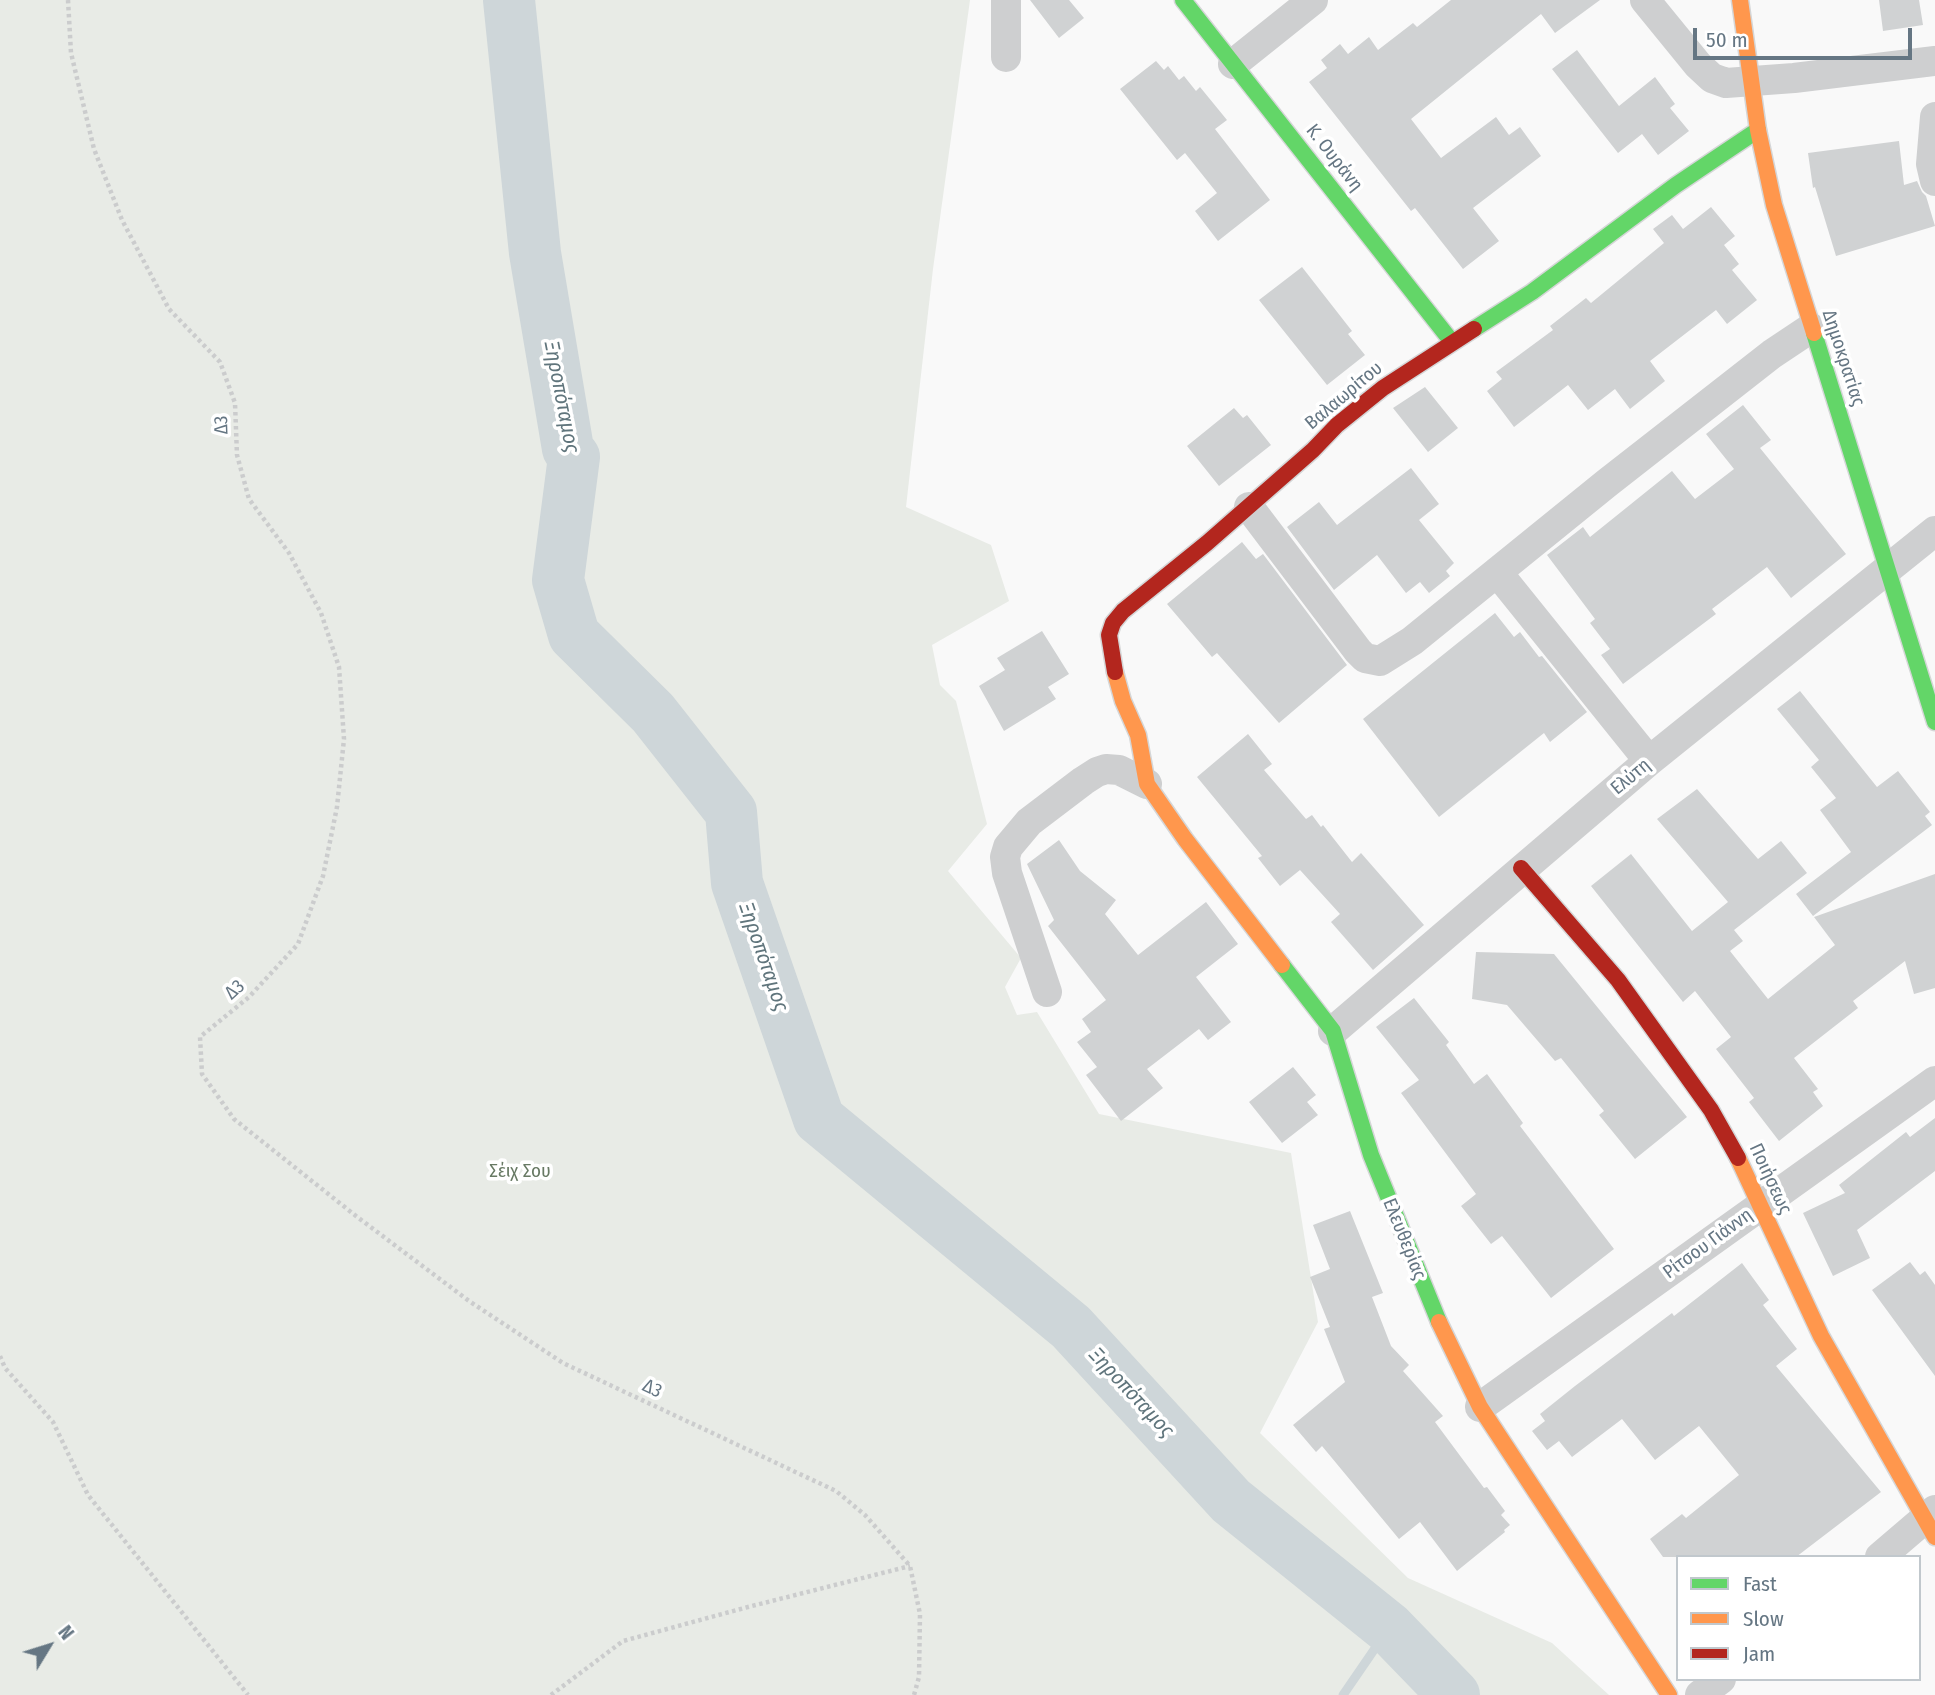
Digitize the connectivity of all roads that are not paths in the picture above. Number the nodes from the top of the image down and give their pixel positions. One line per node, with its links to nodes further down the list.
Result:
1 (1006, 0): 6 (street)
2 (1183, 0): 8 (street, Κ. Ουράνη)
3 (1313, 0): 8 (street)
4 (1645, 0): 9 (street)
5 (1740, 0): 9 (street, Δημοκρατίας)
6 (1006, 57)
7 (1935, 61): 9 (street)
8 (1233, 64): 14 (street, Κ. Ουράνη)
9 (1751, 82): 11 (street, Δημοκρατίας)
10 (1935, 117): 12 (street)
11 (1758, 130): 13 (street, Δημοκρατίας); 14 (street, Βαλαωρίτου)
12 (1935, 181)
13 (1811, 328): 17 (street, Δημοκρατίας); 18 (street)
14 (1452, 342): 15 (street, Βαλαωρίτου)
15 (1249, 506): 18 (street); 21 (street, Βαλαωρίτου)
16 (1935, 531): 17 (street, Ελύτη)
17 (1888, 569): 19 (street, Δημοκρατίας); 20 (street, Ελύτη)
18 (1497, 572): 20 (street)
19 (1935, 722)
20 (1649, 761): 22 (street, Ελύτη)
21 (1147, 784): 23 (street); 24 (street, Ελευθερίας)
22 (1521, 868): 24 (street, Ελύτη); 26 (street, Ποιήσεως)
23 (1047, 992)
24 (1333, 1031): 27 (street, Ελευθερίας)
25 (1935, 1081): 26 (street, Ρίτσου Γιάννη)
26 (1760, 1206): 27 (street, Ρίτσου Γιάννη); 28 (street, Ποιήσεως)
27 (1480, 1406): 31 (street, Ελευθερίας)
28 (1932, 1522): 29 (street)
29 (1883, 1555)
30 (1718, 1681): 32 (street)
31 (1669, 1695)
32 (1700, 1695)

